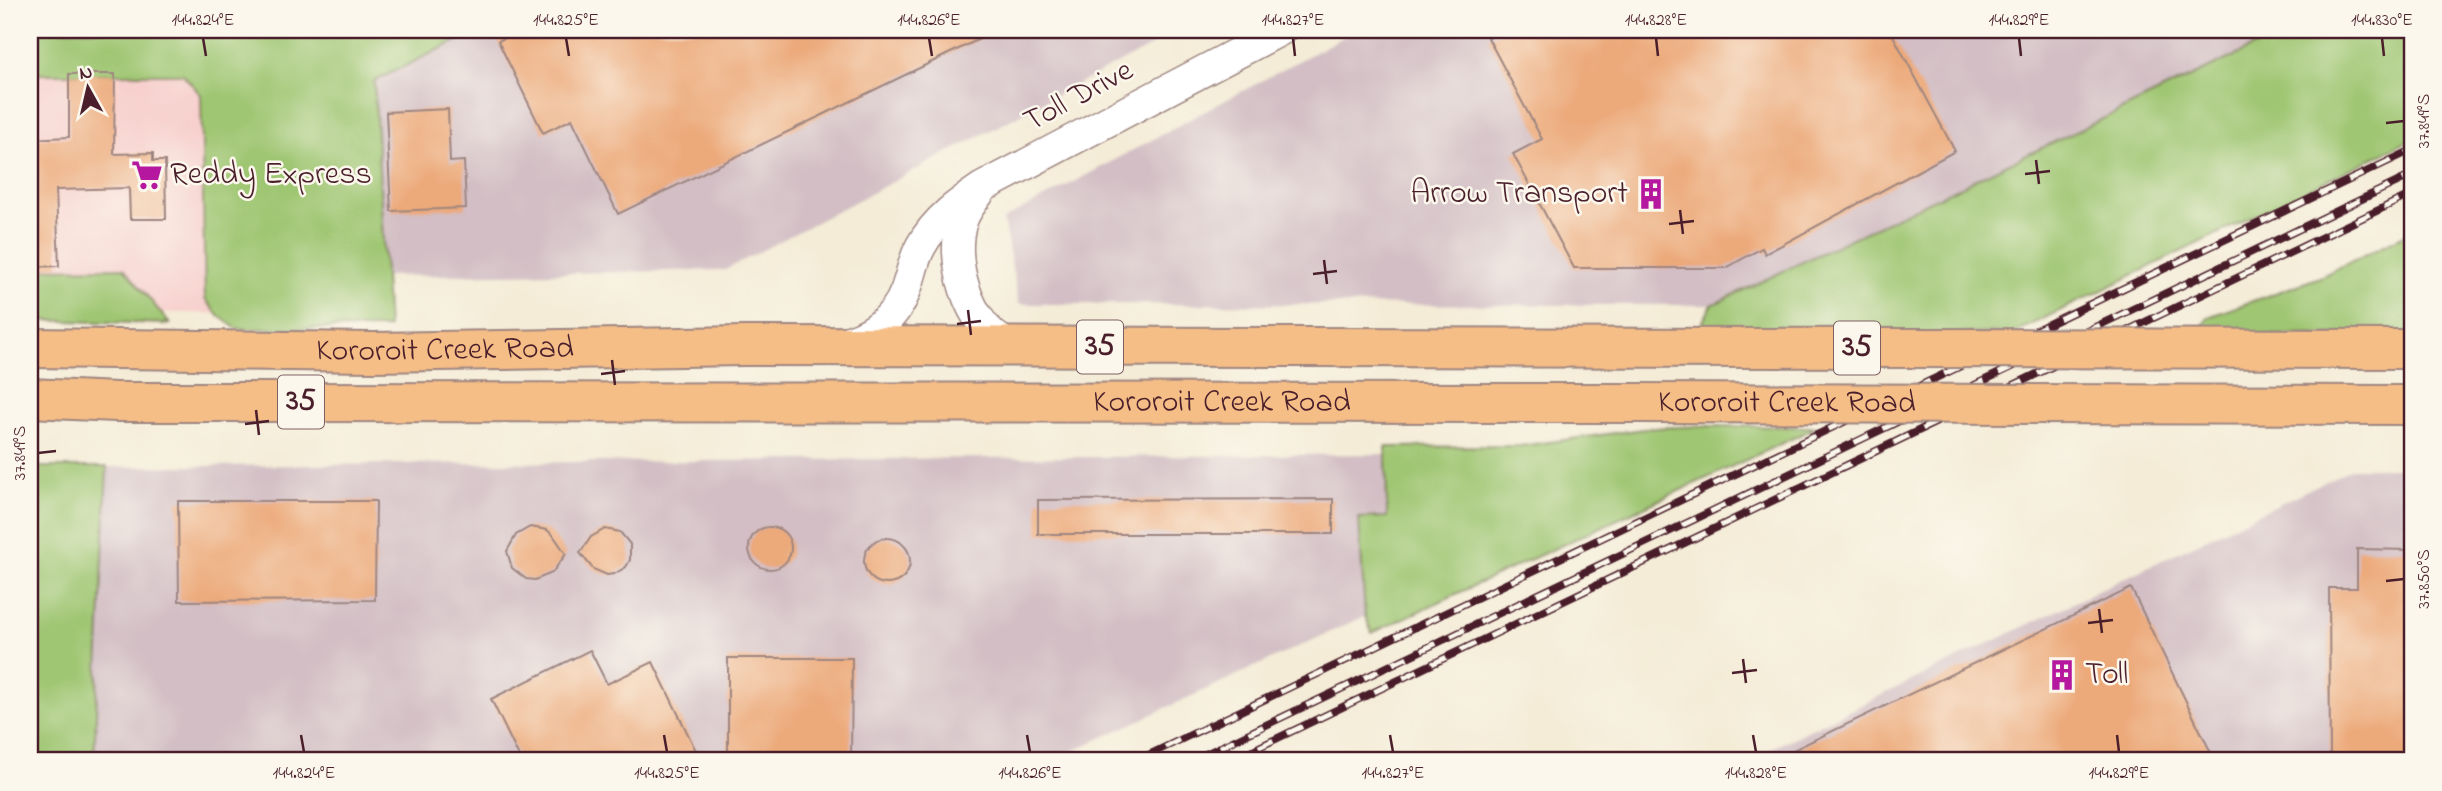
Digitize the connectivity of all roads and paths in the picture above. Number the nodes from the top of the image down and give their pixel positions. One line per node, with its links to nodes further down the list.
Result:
1 (1282, 30): 2 (street, Toll Drive)
2 (983, 187): 3 (street, Toll Drive); 4 (street, Toll Drive)
3 (797, 347): 4 (main road, Kororoit Creek Road / 35); 5 (main road, Kororoit Creek Road / 35)
4 (1037, 347): 6 (main road, Kororoit Creek Road / 35, bridge)
5 (30, 348)
6 (2412, 349)
7 (30, 398): 8 (main road, Kororoit Creek Road / 35, bridge)
8 (2412, 405)

